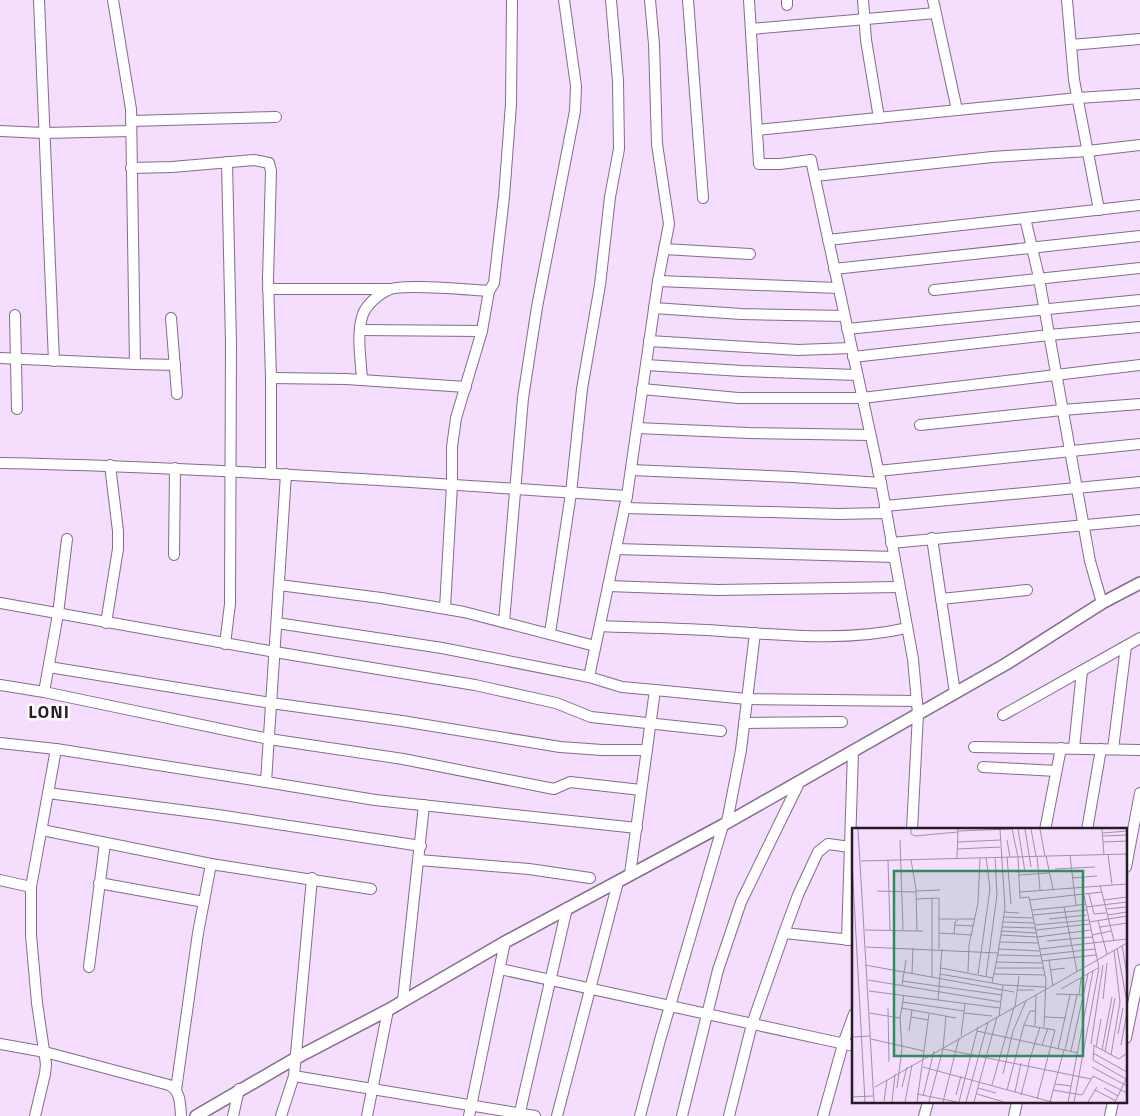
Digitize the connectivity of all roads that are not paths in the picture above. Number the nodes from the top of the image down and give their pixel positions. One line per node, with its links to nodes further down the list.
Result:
1 (39, 0): 25 (street)
2 (113, 0): 22 (street)
3 (512, 0): 48 (street)
4 (564, 0): 97 (street)
5 (611, 0): 98 (street)
6 (650, 0): 38 (street)
7 (688, 0): 31 (street)
8 (749, 0): 14 (street)
9 (863, 0): 13 (street)
10 (933, 0): 12 (street)
11 (1067, 0): 16 (street)
12 (936, 13): 13 (street); 19 (street)
13 (864, 18): 14 (street); 21 (street)
14 (751, 29): 23 (street)
15 (1140, 39): 16 (street)
16 (1071, 45): 18 (street)
17 (1140, 94): 18 (street)
18 (1078, 98): 19 (street); 27 (street)
19 (957, 110): 21 (street)
20 (276, 117): 22 (street)
21 (879, 118): 23 (street)
22 (131, 126): 25 (street); 29 (street)
23 (757, 130): 30 (street)
24 (0, 131): 25 (street)
25 (44, 133): 64 (street)
26 (1140, 145): 27 (street)
27 (1088, 151): 30 (street); 33 (street)
28 (227, 162): 29 (street); 45 (street); 89 (street)
29 (131, 168): 65 (street)
30 (815, 176): 36 (street)
31 (703, 198)
32 (1140, 205): 33 (street)
33 (1099, 210): 34 (street)
34 (1025, 218): 36 (street); 37 (street)
35 (1140, 236): 37 (street)
36 (828, 240): 41 (street)
37 (1032, 246): 41 (street); 42 (street)
38 (664, 249): 39 (street); 43 (street)
39 (750, 254)
40 (1140, 268): 42 (street)
41 (834, 269): 44 (street)
42 (1039, 279): 47 (street); 51 (street)
43 (658, 280): 44 (street); 50 (street)
44 (838, 288): 53 (street)
45 (268, 289): 46 (street); 71 (street)
46 (389, 289): 48 (street); 57 (street)
47 (934, 290)
48 (489, 291): 58 (street)
49 (1140, 300): 51 (street)
50 (654, 308): 53 (street); 60 (street)
51 (1044, 309): 56 (street); 59 (street)
52 (15, 315): 63 (street)
53 (844, 316): 56 (street)
54 (171, 318): 66 (street)
55 (1140, 327): 59 (street)
56 (847, 329): 61 (street)
57 (360, 330): 58 (street); 72 (street)
58 (482, 331): 73 (street)
59 (1049, 335): 61 (street); 70 (street)
60 (649, 341): 61 (street); 67 (street)
61 (852, 352): 69 (street)
62 (0, 358): 63 (street)
63 (16, 359): 64 (street); 78 (street)
64 (54, 361): 65 (street)
65 (135, 364): 66 (street)
66 (175, 365): 75 (street)
67 (646, 365): 69 (street); 74 (street)
68 (1140, 365): 70 (street)
69 (857, 375): 76 (street)
70 (1056, 375): 76 (street); 79 (street)
71 (270, 378): 72 (street); 91 (street)
72 (362, 380): 73 (street)
73 (466, 387): 95 (street)
74 (642, 390): 76 (street); 81 (street)
75 (176, 394)
76 (862, 398): 82 (street)
77 (1140, 404): 79 (street)
78 (17, 409)
79 (1062, 410): 80 (street); 84 (street)
80 (920, 425)
81 (637, 428): 82 (street); 88 (street)
82 (870, 434): 90 (street)
83 (1140, 444): 84 (street)
84 (1070, 450): 90 (street); 96 (street)
85 (0, 463): 86 (street)
86 (110, 465): 87 (street); 121 (street)
87 (175, 468): 89 (street); 108 (street)
88 (631, 470): 94 (street); 99 (street)
89 (231, 471): 91 (street); 128 (street)
90 (878, 471): 94 (street)
91 (270, 474): 92 (street)
92 (286, 474): 95 (street); 111 (street)
93 (1140, 482): 96 (street)
94 (881, 483): 101 (street)
95 (452, 485): 97 (street); 118 (street)
96 (1076, 488): 101 (street); 103 (street)
97 (516, 489): 98 (street); 120 (street)
98 (571, 493): 99 (street); 125 (street)
99 (627, 496): 100 (street)
100 (624, 508): 101 (street); 107 (street)
101 (885, 510): 106 (street)
102 (1140, 520): 103 (street)
103 (1083, 526): 104 (street); 117 (street)
104 (932, 538): 106 (street); 115 (street)
105 (67, 539): 119 (street)
106 (891, 543): 109 (street)
107 (616, 549): 109 (street); 112 (street)
108 (174, 555)
109 (894, 557): 113 (street)
110 (1140, 583): 117 (street)
111 (279, 585): 118 (street); 122 (street)
112 (608, 586): 113 (street); 123 (street)
113 (899, 587): 124 (street)
114 (1028, 590): 115 (street)
115 (941, 599): 138 (street)
116 (0, 603): 119 (street)
117 (1102, 603): 138 (street)
118 (444, 608): 120 (street)
119 (58, 614): 121 (street); 132 (street)
120 (504, 622): 125 (street)
121 (106, 623): 128 (street)
122 (276, 623): 131 (street); 134 (street)
123 (600, 626): 126 (street); 129 (street)
124 (906, 628): 126 (street); 140 (street)
125 (550, 633): 129 (street)
126 (755, 633): 139 (street)
127 (1140, 638): 130 (street)
128 (225, 644): 131 (street)
129 (595, 646): 134 (street)
130 (1126, 646): 133 (street); 155 (street)
131 (275, 652): 141 (street); 145 (street)
132 (49, 666): 137 (street); 141 (street)
133 (1082, 671): 143 (street); 152 (street)
134 (589, 677): 136 (street)
135 (0, 686): 137 (street)
136 (655, 690): 139 (street); 145 (street)
137 (44, 692): 148 (street)
138 (955, 693): 142 (street)
139 (747, 699): 140 (street); 146 (street)
140 (917, 701): 142 (street)
141 (271, 703): 148 (street); 156 (street)
142 (918, 714): 158 (street); 169 (street)
143 (1003, 715)
144 (842, 722): 146 (street)
145 (650, 723): 147 (street); 156 (street)
146 (744, 723): 167 (street)
147 (721, 731)
148 (269, 739): 162 (street); 163 (street)
149 (0, 743): 153 (street)
150 (974, 747): 151 (street)
151 (1061, 748): 152 (street); 160 (street)
152 (1074, 748): 154 (street)
153 (56, 749): 162 (street); 164 (street)
154 (1101, 749): 155 (street); 171 (street)
155 (1113, 749): 157 (street)
156 (647, 750): 163 (street)
157 (1140, 750)
158 (853, 751): 161 (street); 175 (street)
159 (983, 767): 160 (street)
160 (1056, 771): 170 (street)
161 (800, 781): 167 (street); 200 (street)
162 (266, 782): 166 (street)
163 (641, 790): 168 (street)
164 (48, 792): 172 (street); 174 (street)
165 (1140, 793): 176 (street)
166 (424, 805): 168 (street); 174 (street)
167 (725, 823): 179 (street); 198 (street)
168 (636, 828): 179 (street)
169 (912, 828)
170 (1045, 828)
171 (1087, 828)
172 (42, 830): 173 (street); 185 (street)
173 (104, 843): 178 (street); 184 (street)
174 (420, 846): 177 (street)
175 (850, 847): 189 (street); 190 (street)
176 (1128, 856)
177 (419, 860): 181 (street); 197 (street)
178 (211, 864): 180 (street); 187 (street)
179 (630, 874): 183 (street)
180 (312, 878): 186 (street); 207 (street)
181 (590, 878)
182 (0, 880): 185 (street)
183 (618, 882): 188 (street); 196 (street)
184 (100, 883): 187 (street); 192 (street)
185 (31, 886): 206 (street)
186 (371, 889)
187 (204, 902): 210 (street)
188 (567, 908): 191 (street); 195 (street)
189 (784, 934): 190 (street); 201 (street)
190 (851, 940)
191 (505, 942): 193 (street); 197 (street)
192 (89, 967)
193 (500, 969): 195 (street); 212 (street)
194 (1140, 970): 203 (street)
195 (551, 979): 196 (street); 213 (street)
196 (591, 988): 198 (street); 221 (street)
197 (403, 1000): 199 (street)
198 (670, 1006): 200 (street); 222 (street)
199 (388, 1010): 207 (street); 209 (street)
200 (708, 1014): 201 (street); 223 (street)
201 (752, 1024): 205 (street); 224 (street)
202 (852, 1024): 205 (street)
203 (1128, 1028)
204 (0, 1044): 206 (street)
205 (848, 1045): 225 (street)
206 (45, 1052): 210 (street); 214 (street)
207 (296, 1058): 208 (street); 211 (street)
208 (294, 1076): 209 (street); 218 (street)
209 (373, 1089): 212 (street); 219 (street)
210 (176, 1090): 215 (street)
211 (239, 1090): 216 (street); 217 (street)
212 (470, 1111): 213 (street)
213 (519, 1115): 220 (street)
214 (36, 1116)
215 (181, 1116)
216 (196, 1116)
217 (234, 1116)
218 (281, 1116)
219 (367, 1116)
220 (535, 1116)
221 (557, 1116)
222 (640, 1116)
223 (682, 1116)
224 (729, 1116)
225 (823, 1116)

